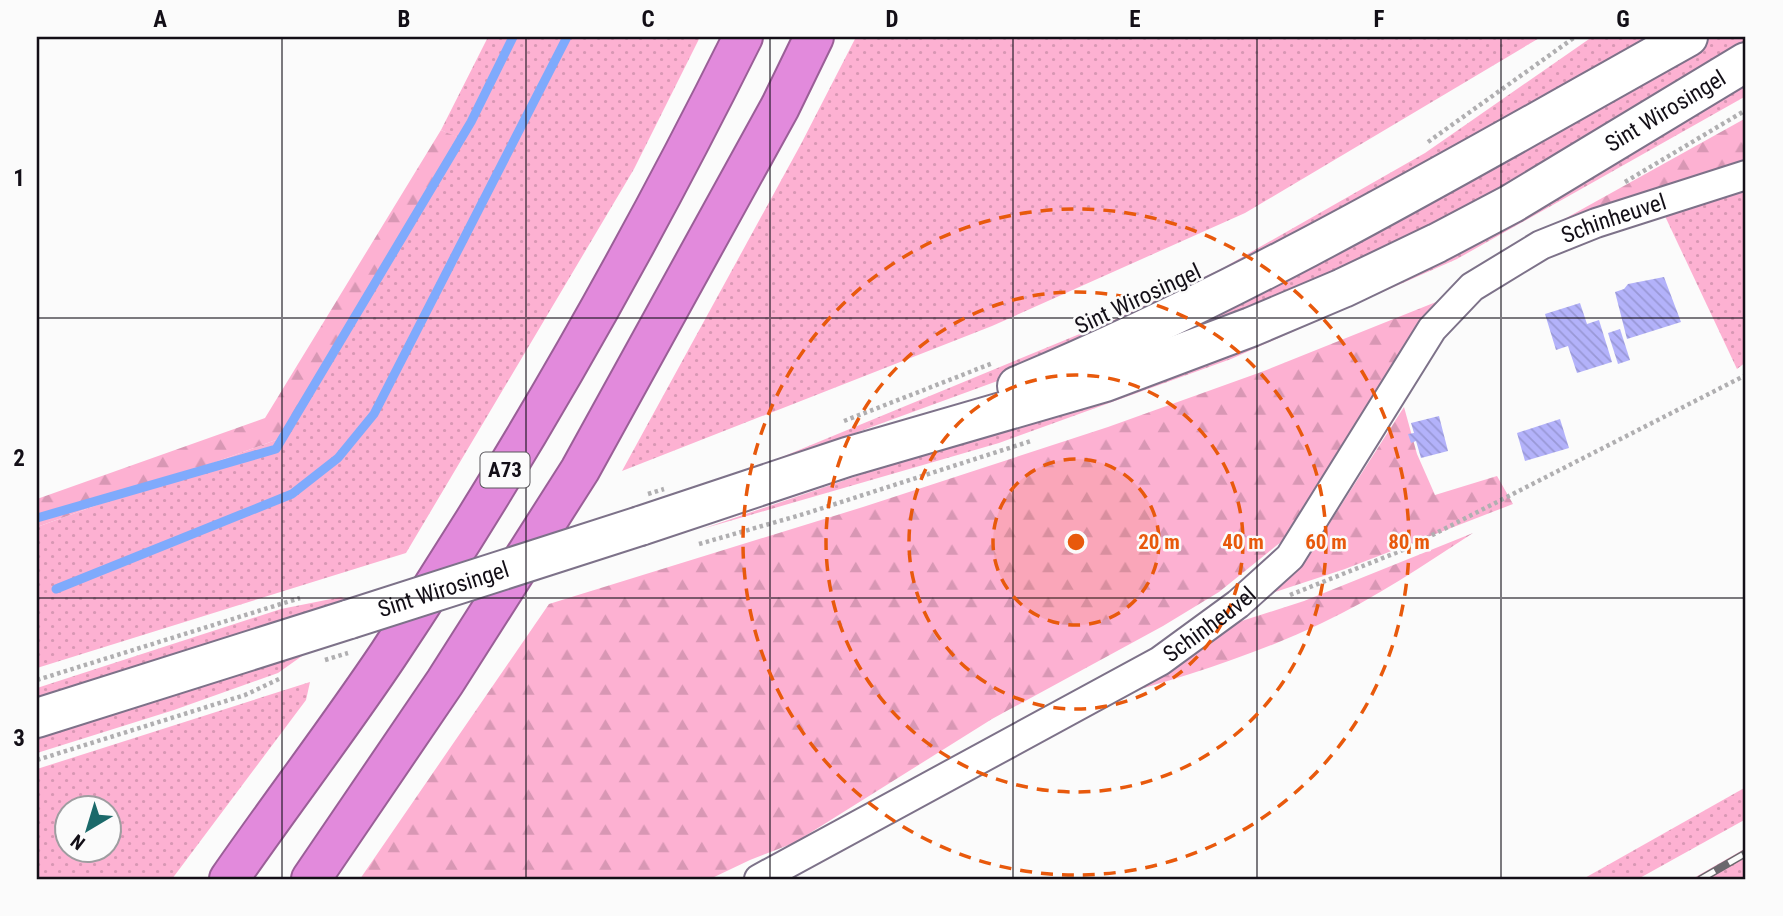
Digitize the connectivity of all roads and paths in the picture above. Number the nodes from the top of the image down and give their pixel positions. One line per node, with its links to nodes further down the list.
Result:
1 (743, 37): 19 (highway, A73)
2 (814, 37): 20 (highway, A73)
3 (1575, 37): 6 (path)
4 (1688, 37): 10 (main road, Sint Wirosingel)
5 (1746, 62): 10 (main road, Sint Wirosingel)
6 (1425, 144)
7 (1746, 175): 21 (street, Schinheuvel)
8 (994, 363): 10 (path)
9 (1746, 376): 13 (path)
10 (845, 440): 17 (main road, Sint Wirosingel, bridge)
11 (676, 484): 12 (path)
12 (663, 489)
13 (1289, 596)
14 (325, 660): 15 (path)
15 (314, 664)
16 (280, 678): 18 (path)
17 (37, 719)
18 (37, 760)
19 (229, 879)
20 (311, 879)
21 (760, 879)

